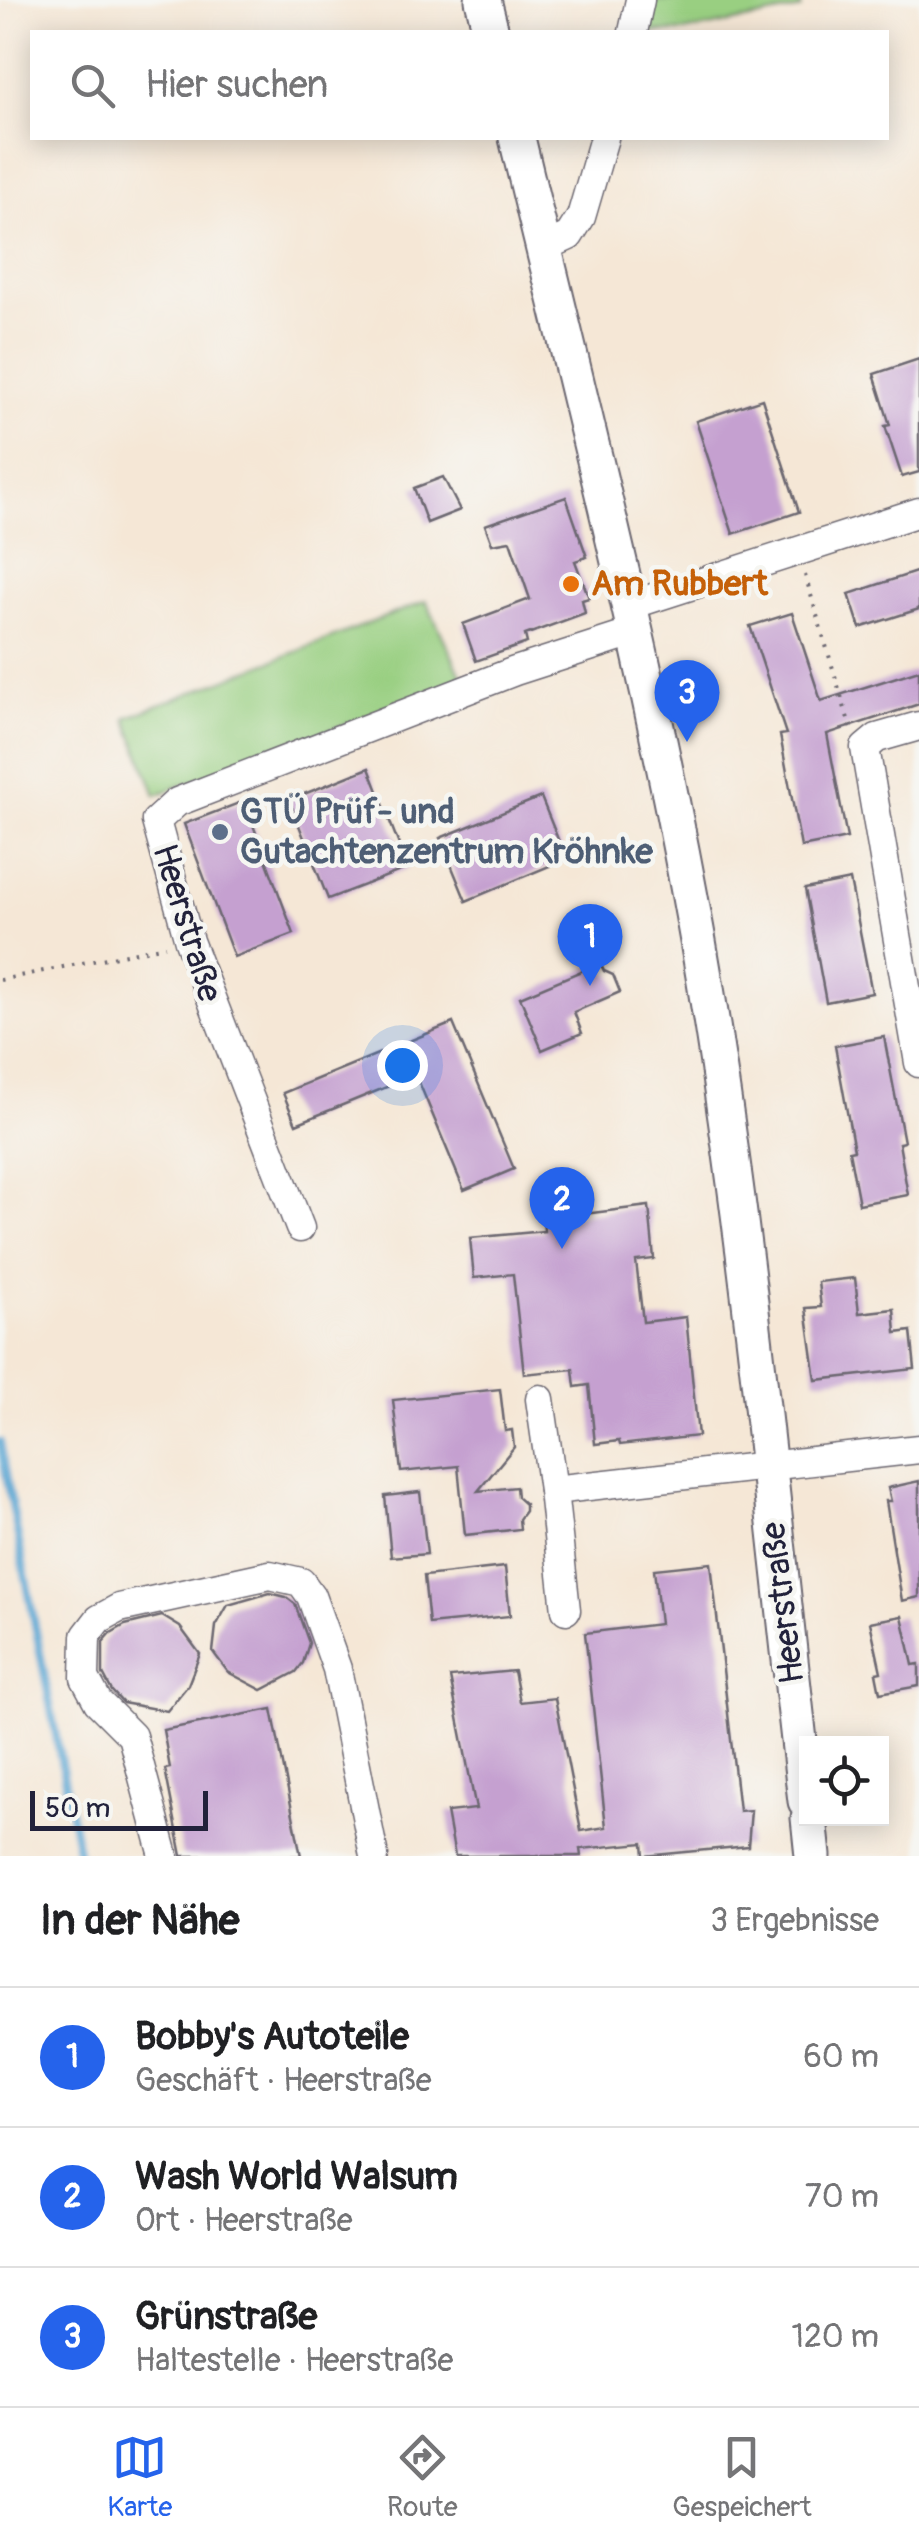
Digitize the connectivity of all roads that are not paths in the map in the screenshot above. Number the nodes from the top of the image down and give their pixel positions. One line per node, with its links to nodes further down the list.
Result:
1 (484, 0): 3 (main road)
2 (640, 0): 4 (street)
3 (491, 30)
4 (634, 30)
5 (517, 140): 7 (main road, Heerstraße)
6 (603, 140): 7 (street)
7 (543, 248): 9 (main road, Heerstraße)
8 (919, 512): 9 (street)
9 (634, 618): 12 (street, Heerstraße); 15 (main road, Heerstraße)
10 (919, 726): 11 (street)
11 (919, 1063)
12 (300, 1228)
13 (540, 1399): 16 (street)
14 (919, 1449): 15 (street)
15 (766, 1464): 16 (street); 18 (main road, Heerstraße)
16 (553, 1490): 17 (street)
17 (566, 1610)
18 (799, 1741)
19 (164, 1856): 20 (street)
20 (374, 1856)

